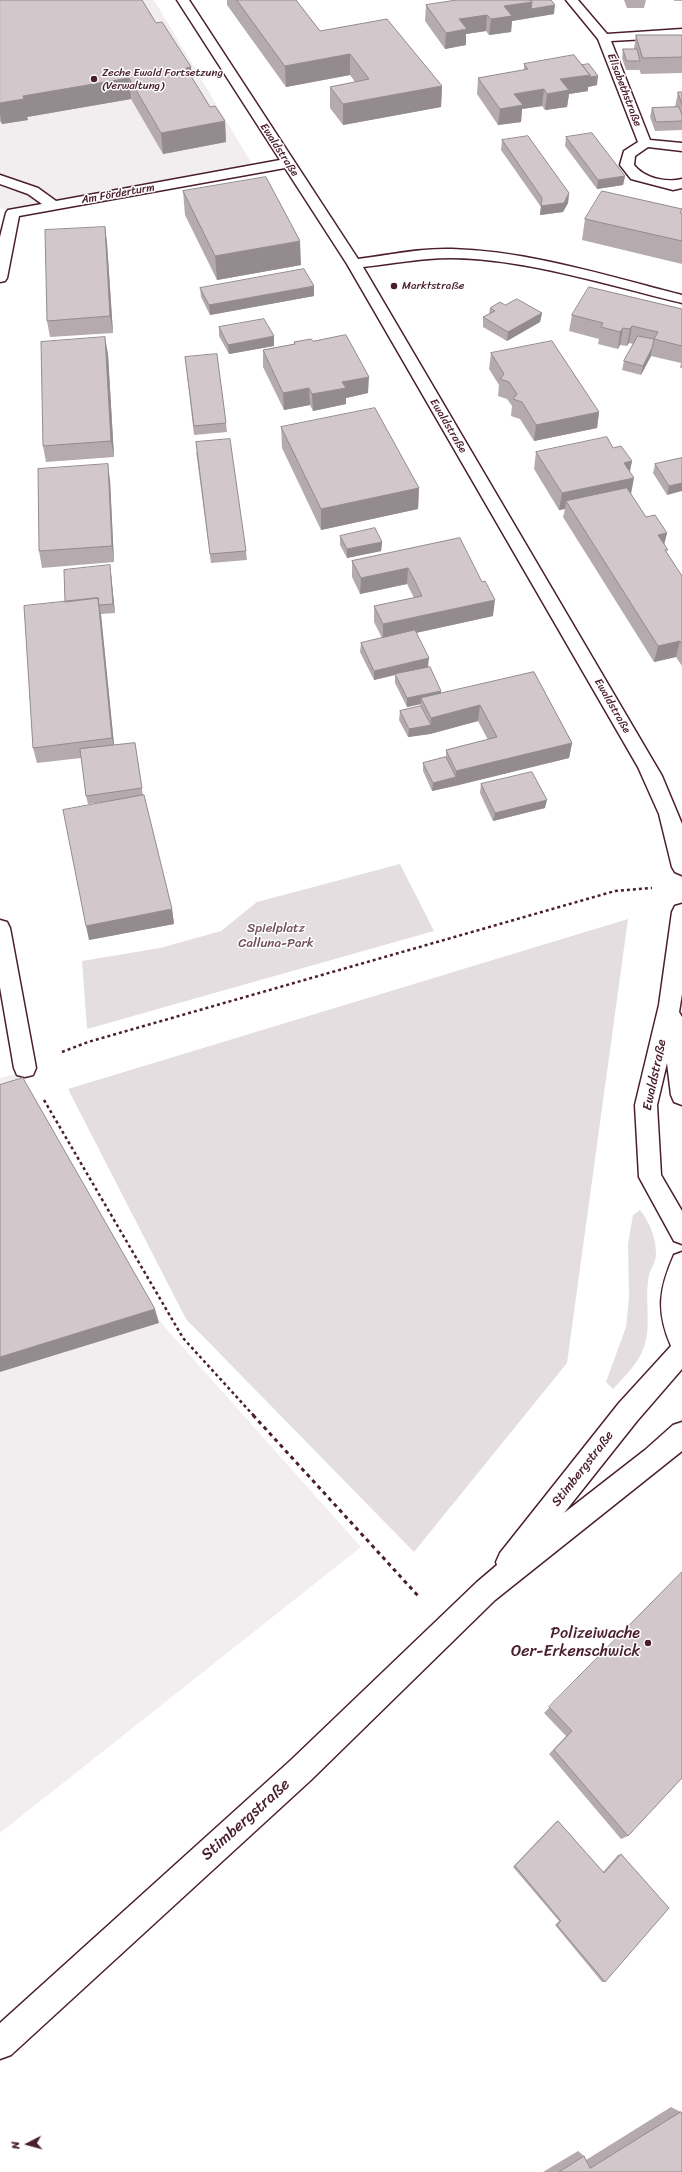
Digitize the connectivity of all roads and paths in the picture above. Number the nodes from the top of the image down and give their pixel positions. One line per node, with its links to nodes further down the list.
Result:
1 (183, 0): 7 (street, Ewaldstraße)
2 (572, 0): 4 (street, Elisabethstraße)
3 (682, 33): 4 (street, Elisabethstraße)
4 (604, 38): 5 (street, Elisabethstraße)
5 (645, 143): 6 (street, Elisabethstraße); 9 (street, Elisabethstraße)
6 (682, 147)
7 (288, 162): 10 (street, Am Förderturm); 11 (street, Ewaldstraße)
8 (0, 179): 10 (street)
9 (682, 183)
10 (54, 206): 12 (street, Am Förderturm)
11 (354, 264): 13 (street); 14 (street, Ewaldstraße)
12 (0, 278)
13 (682, 299)
14 (682, 867)
15 (660, 888): 19 (path)
16 (682, 912): 18 (street, Ewaldstraße)
17 (0, 928): 19 (street)
18 (670, 1005): 20 (street, Ewaldstraße); 21 (street, Ewaldstraße)
19 (25, 1068): 27 (path)
20 (682, 1096)
21 (682, 1233)
22 (682, 1263): 23 (street)
23 (682, 1344)
24 (682, 1351): 26 (street, Stimbergstraße)
25 (682, 1434): 26 (street, Stimbergstraße)
26 (486, 1591): 27 (street, Stimbergstraße)
27 (447, 1628): 28 (street, Stimbergstraße)
28 (0, 2044)

